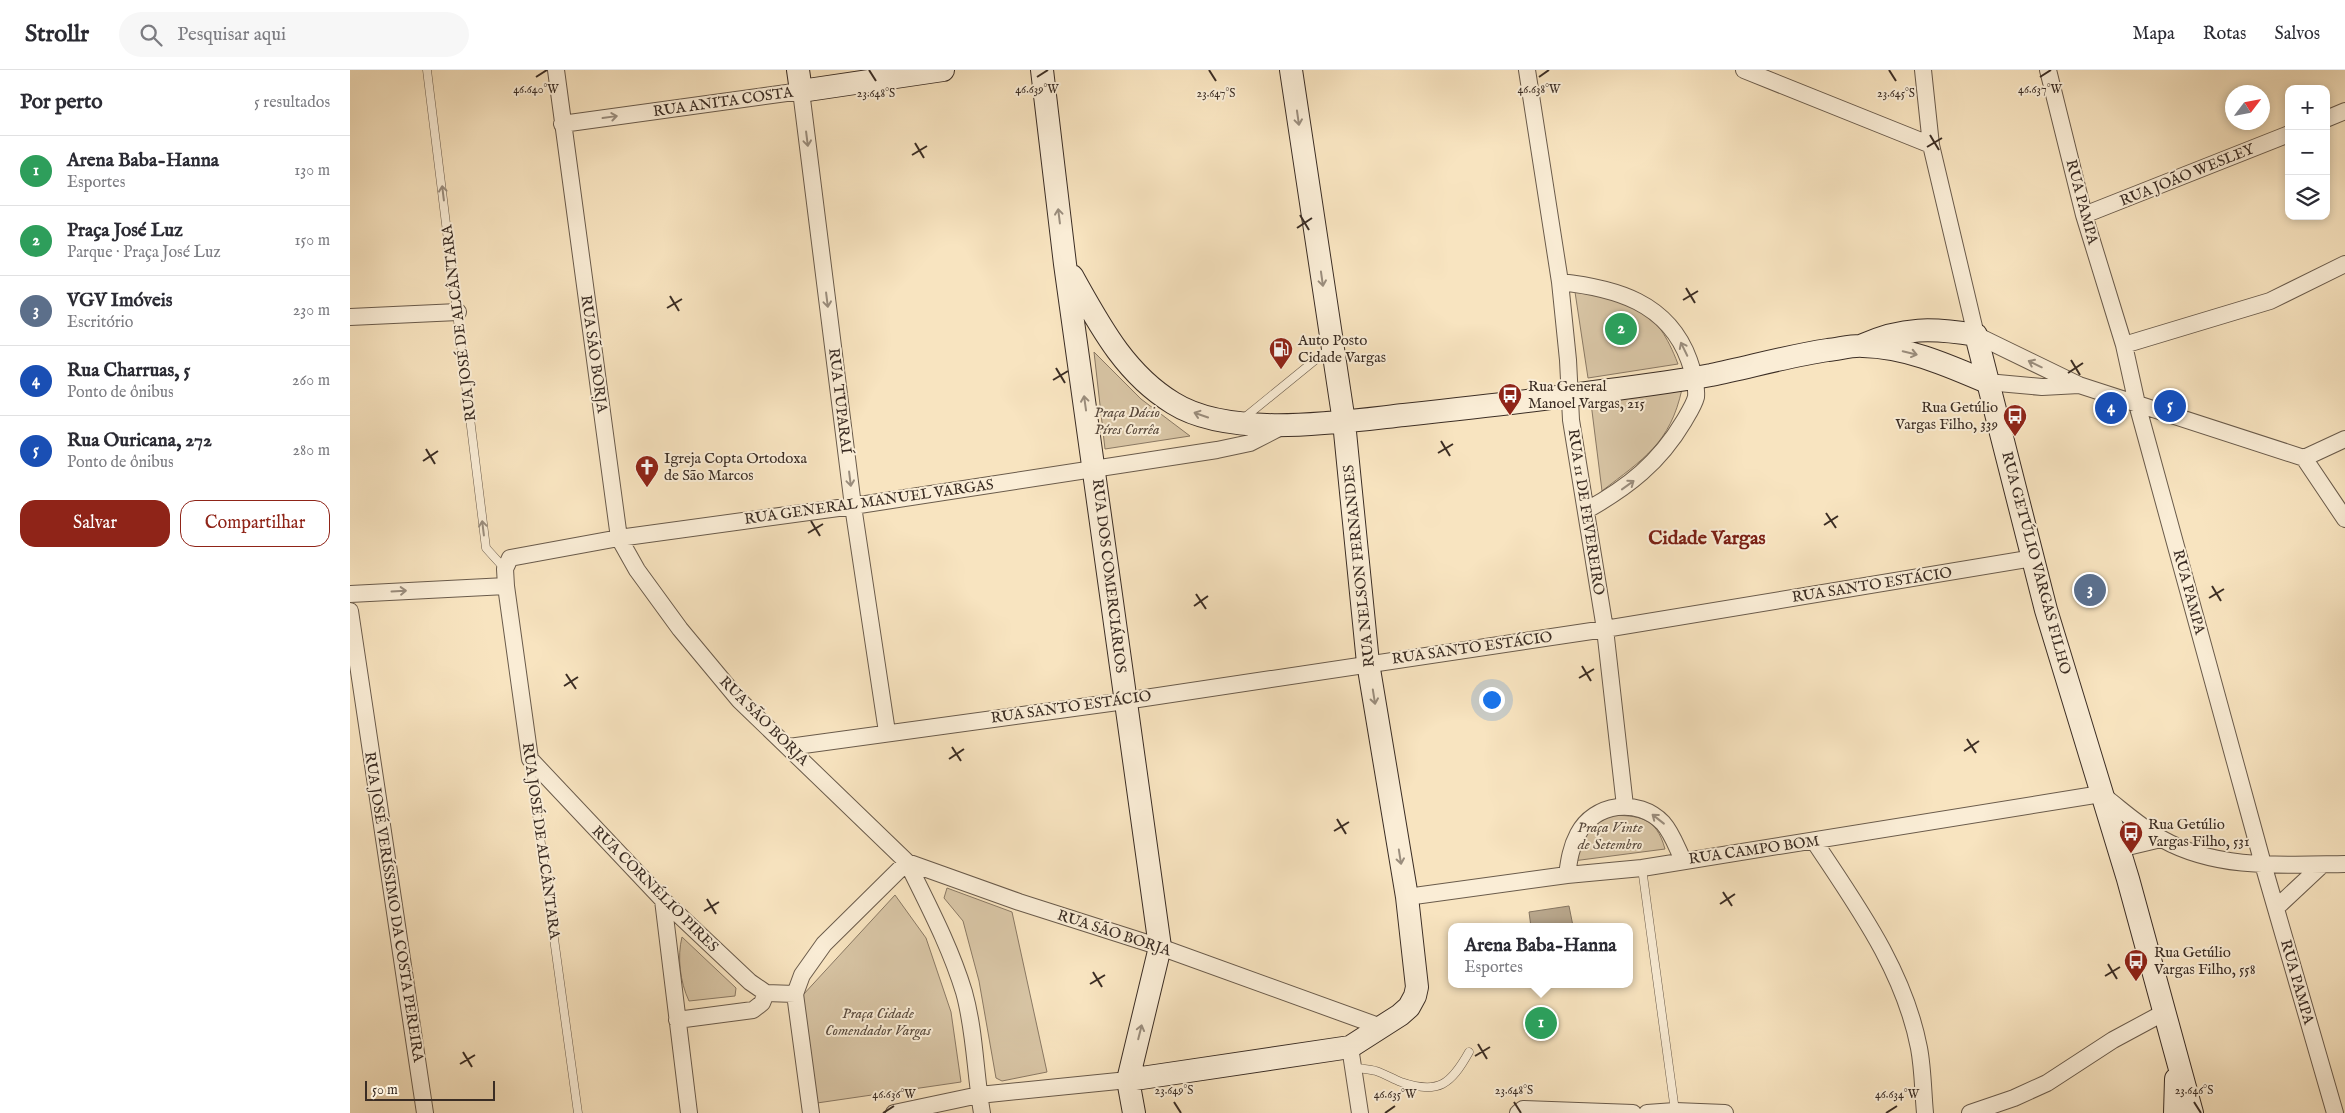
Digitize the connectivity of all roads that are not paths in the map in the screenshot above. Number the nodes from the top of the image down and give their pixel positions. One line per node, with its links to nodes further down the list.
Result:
1 (427, 70): 20 (lane, RUA JOSÉ DE ALCÂNTARA, one-way to 1)
2 (556, 70): 13 (street, RUA SÃO BORJA)
3 (943, 70): 10 (street, RUA ANITA COSTA)
4 (1042, 70): 17 (street, RUA DOS COMERCIÁRIOS, one-way to 4)
5 (1291, 70): 25 (street, RUA NELSON FERNANDES, one-way to 25)
6 (1527, 70): 19 (street, RUA 11 DE FEVEREIRO)
7 (1744, 70): 15 (street)
8 (1924, 70): 15 (street, RUA GETÚLIO VARGAS FILHO)
9 (2048, 70): 16 (street, RUA PAMPA)
10 (800, 80): 13 (street, RUA ANITA COSTA, one-way to 10); 39 (street, RUA TUPARAÍ, one-way to 39)
11 (2345, 111): 12 (street)
12 (2330, 117)
13 (562, 124): 42 (street, RUA SÃO BORJA)
14 (2285, 136): 16 (street, RUA JOÃO WESLEY)
15 (1931, 145): 23 (street, RUA GETÚLIO VARGAS FILHO)
16 (2084, 215): 24 (street, RUA PAMPA)
17 (1065, 264): 33 (street, one-way to 17); 38 (street, RUA DOS COMERCIÁRIOS, one-way to 17)
18 (2345, 264): 24 (street)
19 (1560, 282): 28 (street, one-way to 19); 31 (street, RUA 11 DE FEVEREIRO)
20 (458, 312): 21 (street); 44 (lane, RUA JOSÉ DE ALCÂNTARA, one-way to 20)
21 (350, 318)
22 (1952, 331): 23 (street); 26 (street); 27 (street)
23 (1976, 334): 29 (street, RUA GETÚLIO VARGAS FILHO); 30 (street, one-way to 23)
24 (2124, 345): 32 (street, RUA PAMPA)
25 (1332, 346): 33 (lane); 34 (street, RUA NELSON FERNANDES)
26 (1862, 346): 27 (street, one-way to 27); 28 (street)
27 (1954, 368): 29 (street)
28 (1694, 376): 31 (street); 40 (street, one-way to 28)
29 (1987, 382): 30 (street); 43 (street, RUA GETÚLIO VARGAS FILHO)
30 (2079, 385): 32 (street)
31 (1568, 395): 34 (street); 40 (street, RUA 11 DE FEVEREIRO)
32 (2137, 404): 37 (street); 61 (street, RUA PAMPA)
33 (1238, 422): 35 (street)
34 (1344, 422): 35 (street); 49 (street, RUA NELSON FERNANDES)
35 (1283, 426): 38 (street, RUA GENERAL MANUEL VARGAS)
36 (2345, 439): 37 (street)
37 (2304, 458): 41 (street)
38 (1094, 468): 39 (street, RUA GENERAL MANUEL VARGAS); 50 (street, RUA DOS COMERCIÁRIOS)
39 (853, 506): 42 (street, RUA GENERAL MANUEL VARGAS); 51 (street, RUA TUPARAÍ)
40 (1587, 510): 48 (street, RUA 11 DE FEVEREIRO)
41 (2345, 519)
42 (620, 538): 44 (street, RUA GENERAL MANUEL VARGAS); 52 (street, RUA SÃO BORJA)
43 (2034, 558): 48 (street, RUA SANTO ESTÁCIO); 54 (street, RUA GETÚLIO VARGAS FILHO)
44 (508, 563): 45 (street, RUA JOSÉ DE ALCÂNTARA)
45 (506, 586): 46 (street, one-way to 45); 53 (street, RUA JOSÉ DE ALCÂNTARA)
46 (350, 594)
47 (350, 611): 81 (street, RUA JOSÉ VERÍSSIMO DA COSTA PEREIRA)
48 (1605, 629): 49 (street, RUA SANTO ESTÁCIO); 55 (street, RUA 11 DE FEVEREIRO)
49 (1368, 663): 50 (street, RUA SANTO ESTÁCIO); 66 (street, RUA NELSON FERNANDES, one-way to 66)
50 (1125, 700): 51 (street, RUA SANTO ESTÁCIO); 69 (street, RUA DOS COMERCIÁRIOS)
51 (887, 732): 52 (street, RUA SANTO ESTÁCIO)
52 (789, 747): 60 (street, RUA SÃO BORJA)
53 (530, 759): 67 (street, RUA CORNÉLIO PIRES); 82 (lane, RUA JOSÉ DE ALCÂNTARA)
54 (2101, 794): 56 (street); 57 (street, RUA CAMPO BOM); 58 (street, RUA GETÚLIO VARGAS FILHO)
55 (1625, 806): 59 (street, one-way to 55); 65 (street)
56 (2161, 839): 58 (street); 61 (street)
57 (1814, 841): 59 (street, RUA CAMPO BOM); 93 (street)
58 (2119, 850): 72 (street, RUA GETÚLIO VARGAS FILHO)
59 (1683, 860): 64 (street, RUA CAMPO BOM)
60 (906, 862): 69 (street, RUA SÃO BORJA); 71 (street); 78 (street)
61 (2263, 864): 63 (street); 68 (street, RUA PAMPA)
62 (2345, 864): 63 (street)
63 (2322, 865): 68 (street)
64 (1642, 868): 65 (street, RUA CAMPO BOM); 79 (lane)
65 (1567, 875): 66 (street, RUA CAMPO BOM)
66 (1407, 897): 74 (street, RUA NELSON FERNANDES)
67 (663, 900): 70 (street, RUA CORNÉLIO PIRES); 73 (street)
68 (2276, 908): 97 (street, RUA PAMPA)
69 (1160, 947): 74 (street, RUA SÃO BORJA); 77 (street, RUA DOS COMERCIÁRIOS, one-way to 69)
70 (766, 993): 71 (street); 73 (street)
71 (795, 994): 84 (street)
72 (2164, 1012): 75 (street, RUA GETÚLIO VARGAS FILHO); 94 (street)
73 (677, 1020): 83 (street)
74 (1364, 1045): 76 (lane); 77 (street); 88 (street)
75 (2175, 1050): 95 (street, RUA GETÚLIO VARGAS FILHO); 96 (street, RUA GETÚLIO VARGAS FILHO)
76 (1469, 1052)
77 (1128, 1080): 78 (street); 87 (street)
78 (978, 1095): 85 (street); 86 (street)
79 (1675, 1111): 91 (street); 92 (street)
80 (1590, 1112): 89 (street); 90 (street)
81 (425, 1113)
82 (578, 1113)
83 (689, 1113)
84 (811, 1113)
85 (894, 1113)
86 (982, 1113)
87 (1134, 1113)
88 (1360, 1113)
89 (1518, 1113)
90 (1634, 1113)
91 (1647, 1113)
92 (1725, 1113)
93 (1925, 1113)
94 (1970, 1113)
95 (2175, 1113)
96 (2192, 1113)
97 (2335, 1113)

